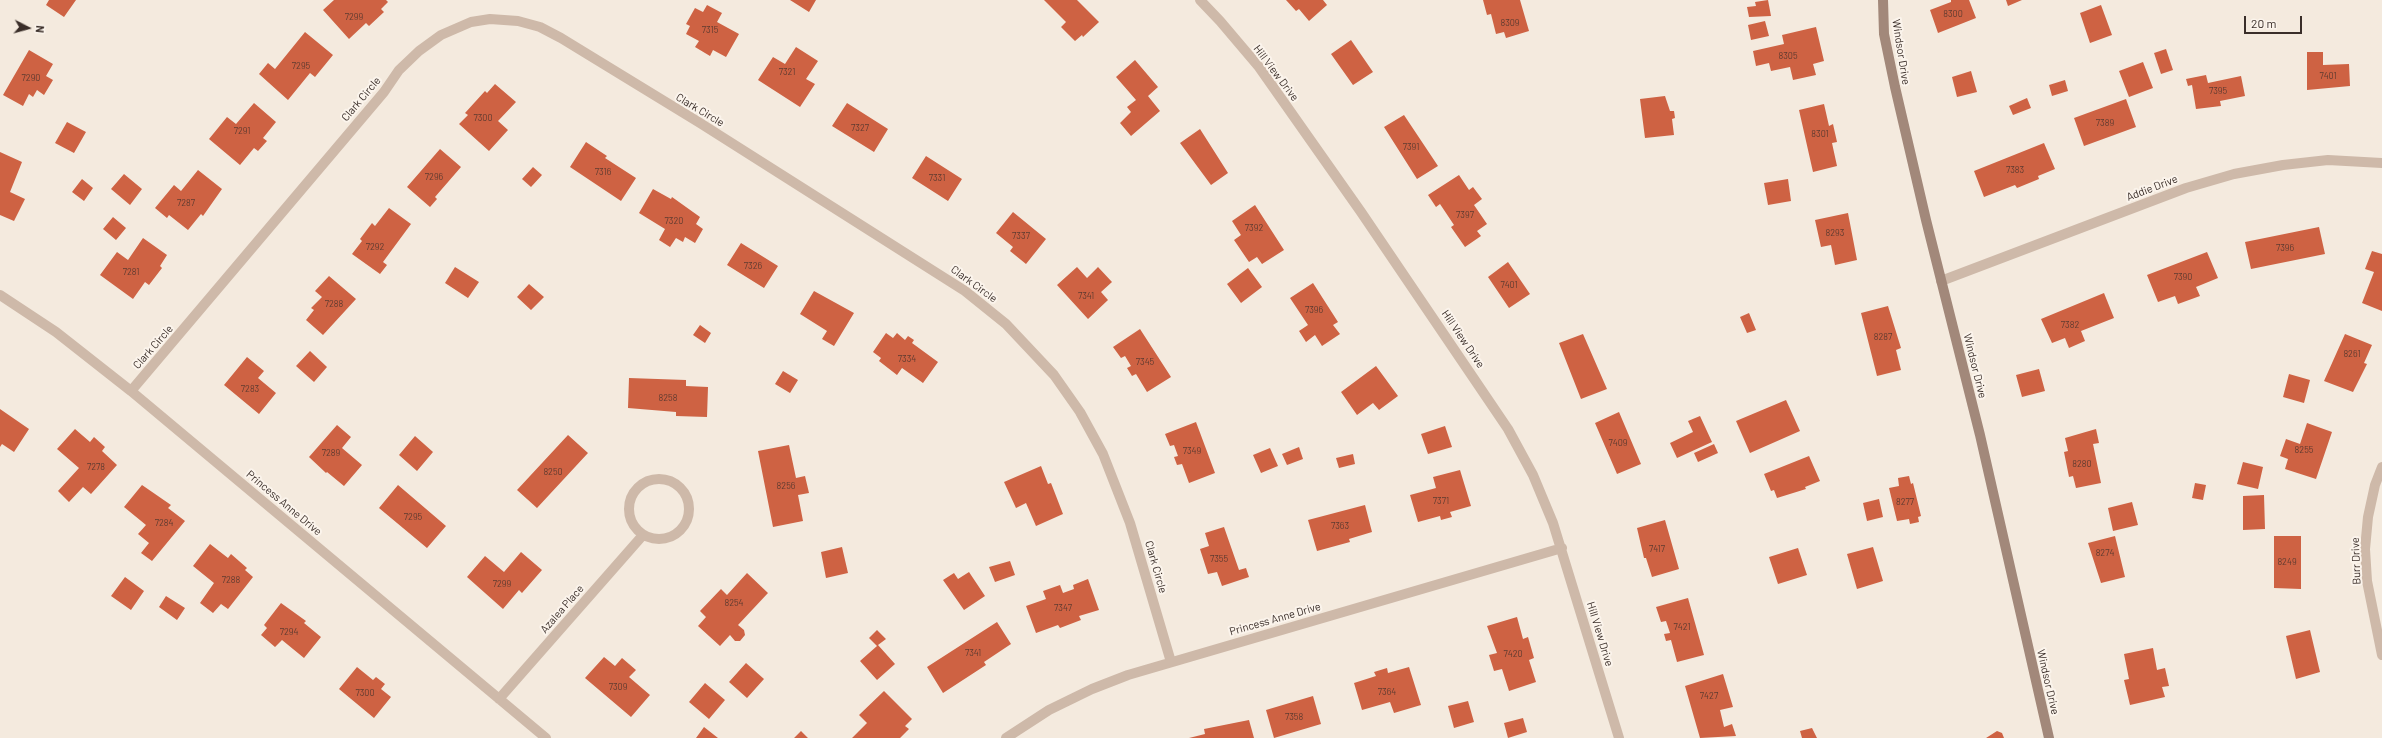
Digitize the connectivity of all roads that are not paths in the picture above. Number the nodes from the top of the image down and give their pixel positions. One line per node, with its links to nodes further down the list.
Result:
1 (1200, 0): 9 (street, Hill View Drive)
2 (1883, 0): 4 (street, Windsor Drive)
3 (2382, 163): 4 (street, Addie Drive)
4 (1941, 281): 16 (street, Windsor Drive)
5 (0, 296): 6 (street, Princess Anne Drive)
6 (131, 391): 11 (street, Clark Circle); 12 (street, Princess Anne Drive)
7 (2382, 467): 10 (street, Burr Drive)
8 (643, 535): 8 (street); 12 (street, Azalea Place)
9 (1562, 548): 11 (street, Princess Anne Drive); 15 (street, Hill View Drive)
10 (2382, 655)
11 (1171, 662): 14 (street, Princess Anne Drive)
12 (499, 699): 13 (street, Princess Anne Drive)
13 (546, 738)
14 (1006, 738)
15 (1619, 738)
16 (2049, 738)

